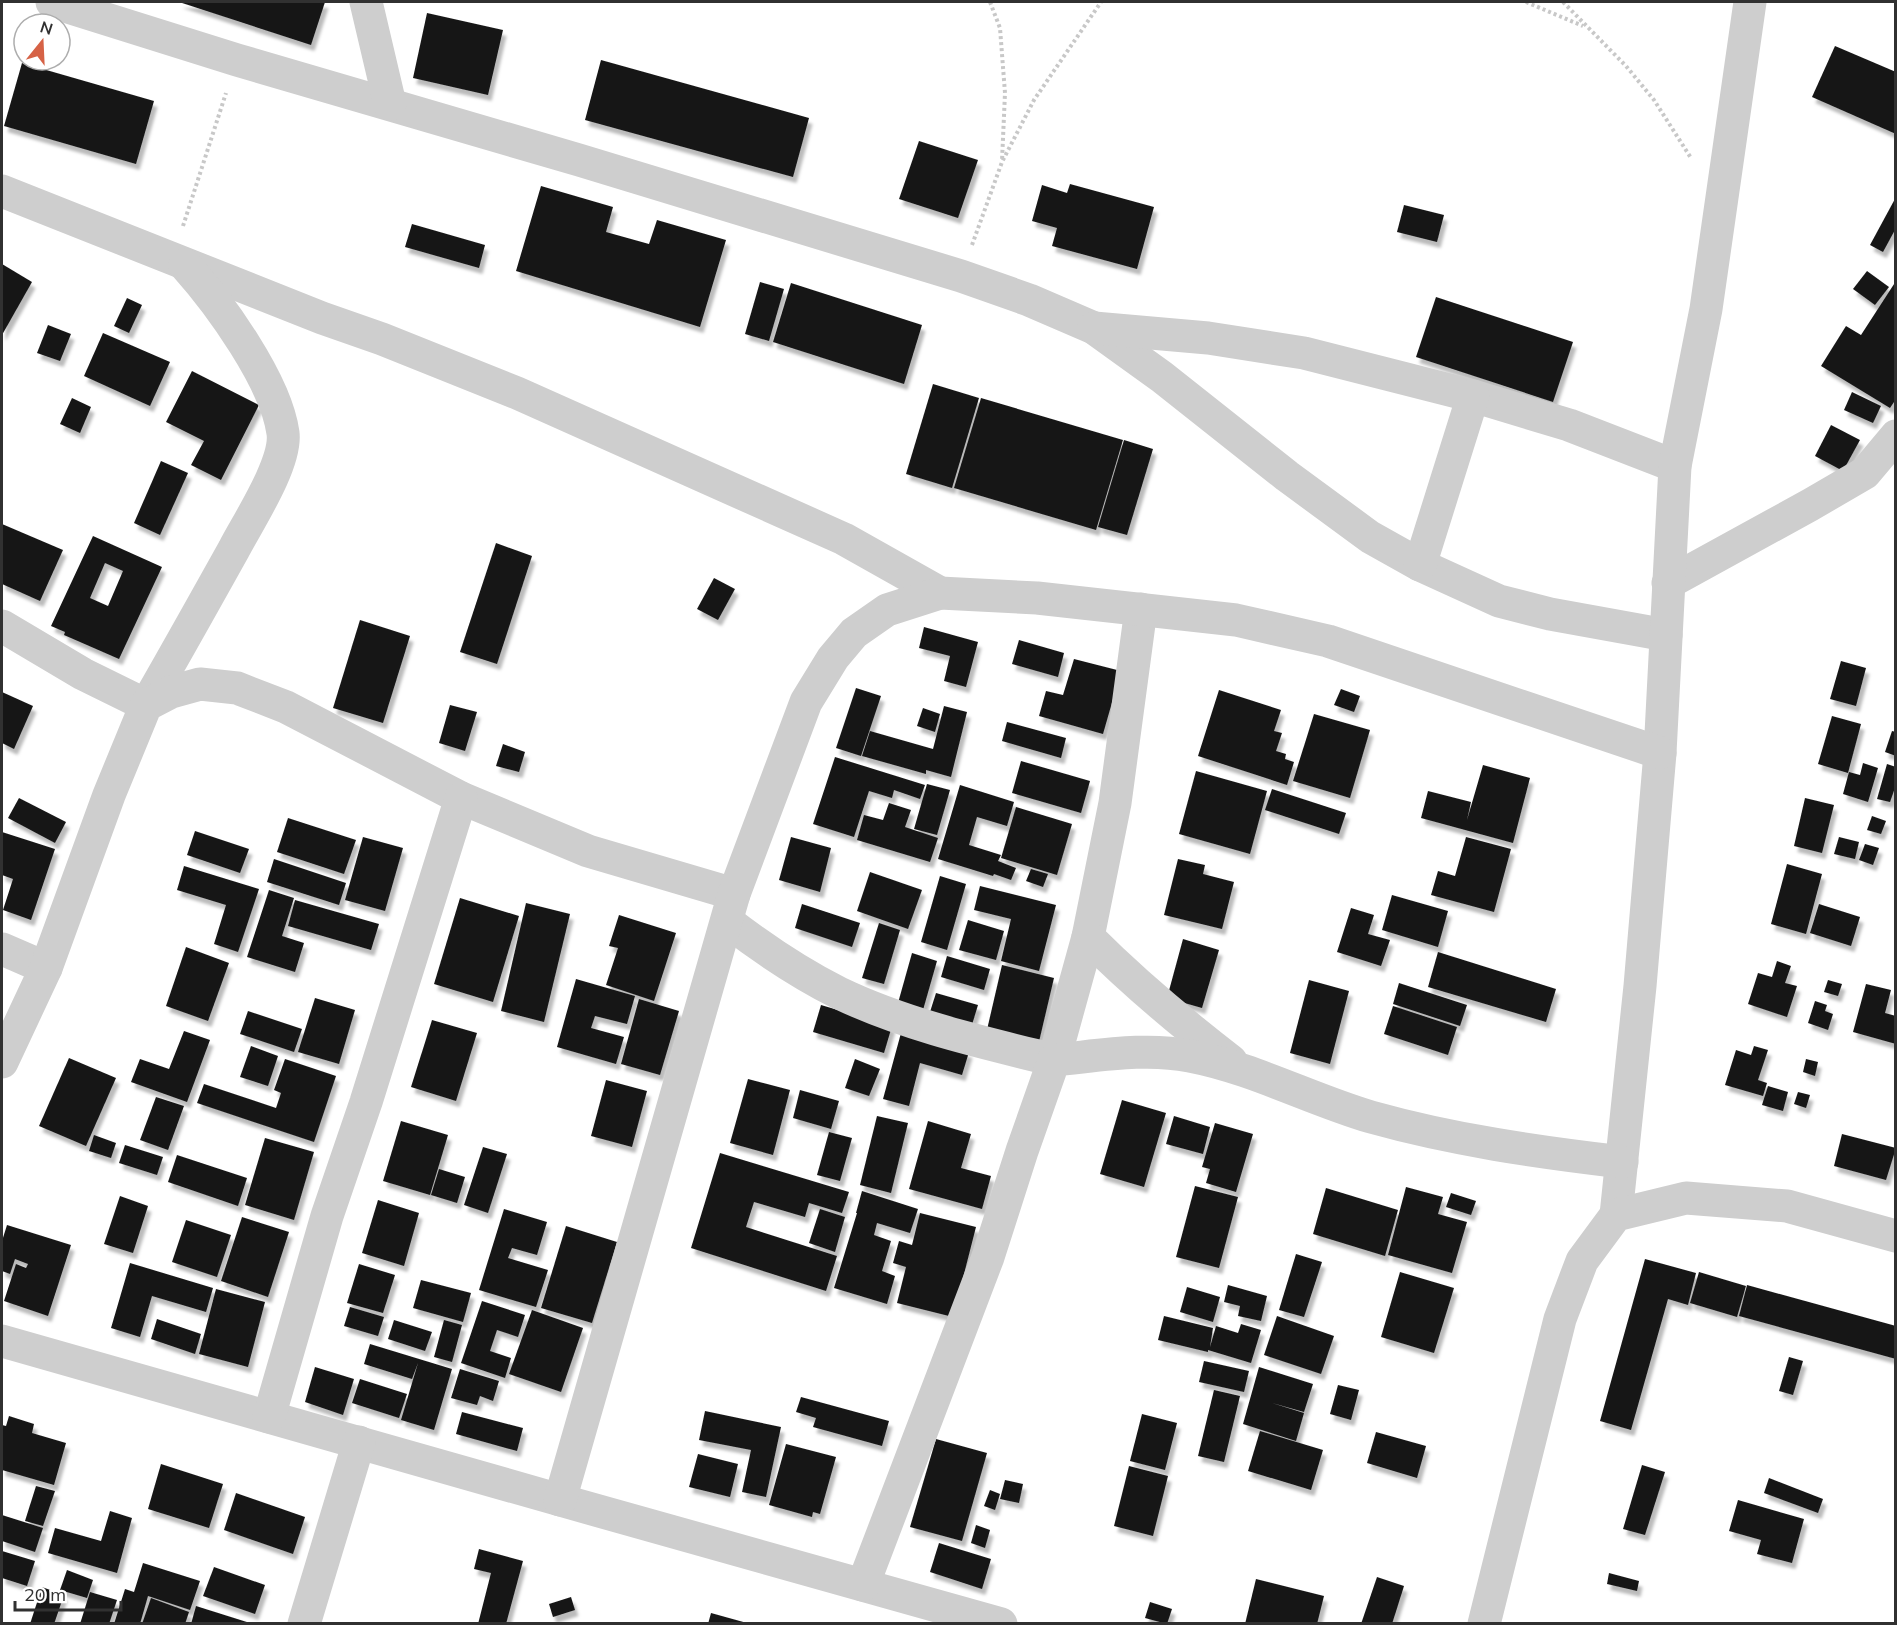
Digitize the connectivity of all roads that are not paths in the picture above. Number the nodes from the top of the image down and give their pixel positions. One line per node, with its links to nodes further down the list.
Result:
1 (52, 2): 4 (street)
2 (366, 2): 4 (street)
3 (1750, 2): 10 (street)
4 (390, 104): 7 (street)
5 (2, 191): 6 (street)
6 (181, 261): 13 (street); 17 (street)
7 (1094, 328): 8 (street); 11 (street)
8 (1473, 396): 10 (street); 11 (street)
9 (1896, 436): 12 (street)
10 (1675, 466): 12 (street)
11 (1420, 565): 16 (street)
12 (1668, 583): 16 (street)
13 (939, 593): 14 (street); 20 (street)
14 (1141, 609): 18 (street); 21 (street)
15 (2, 626): 17 (street)
16 (1666, 635): 18 (street)
17 (146, 705): 19 (street); 23 (street)
18 (1660, 753): 27 (street)
19 (461, 798): 20 (street); 31 (street)
20 (731, 908): 24 (street); 33 (street)
21 (1088, 937): 24 (street); 26 (street)
22 (2, 949): 23 (street)
23 (46, 968): 25 (street)
24 (1054, 1060): 26 (street); 34 (street)
25 (2, 1062)
26 (1242, 1069): 27 (street)
27 (1622, 1162): 28 (street)
28 (1617, 1215): 29 (street); 37 (street)
29 (1896, 1236)
30 (2, 1341): 31 (street)
31 (269, 1417): 32 (street)
32 (359, 1442): 33 (street); 35 (street)
33 (560, 1500): 34 (street)
34 (863, 1585): 36 (street)
35 (304, 1623)
36 (1001, 1623)
37 (1484, 1623)

